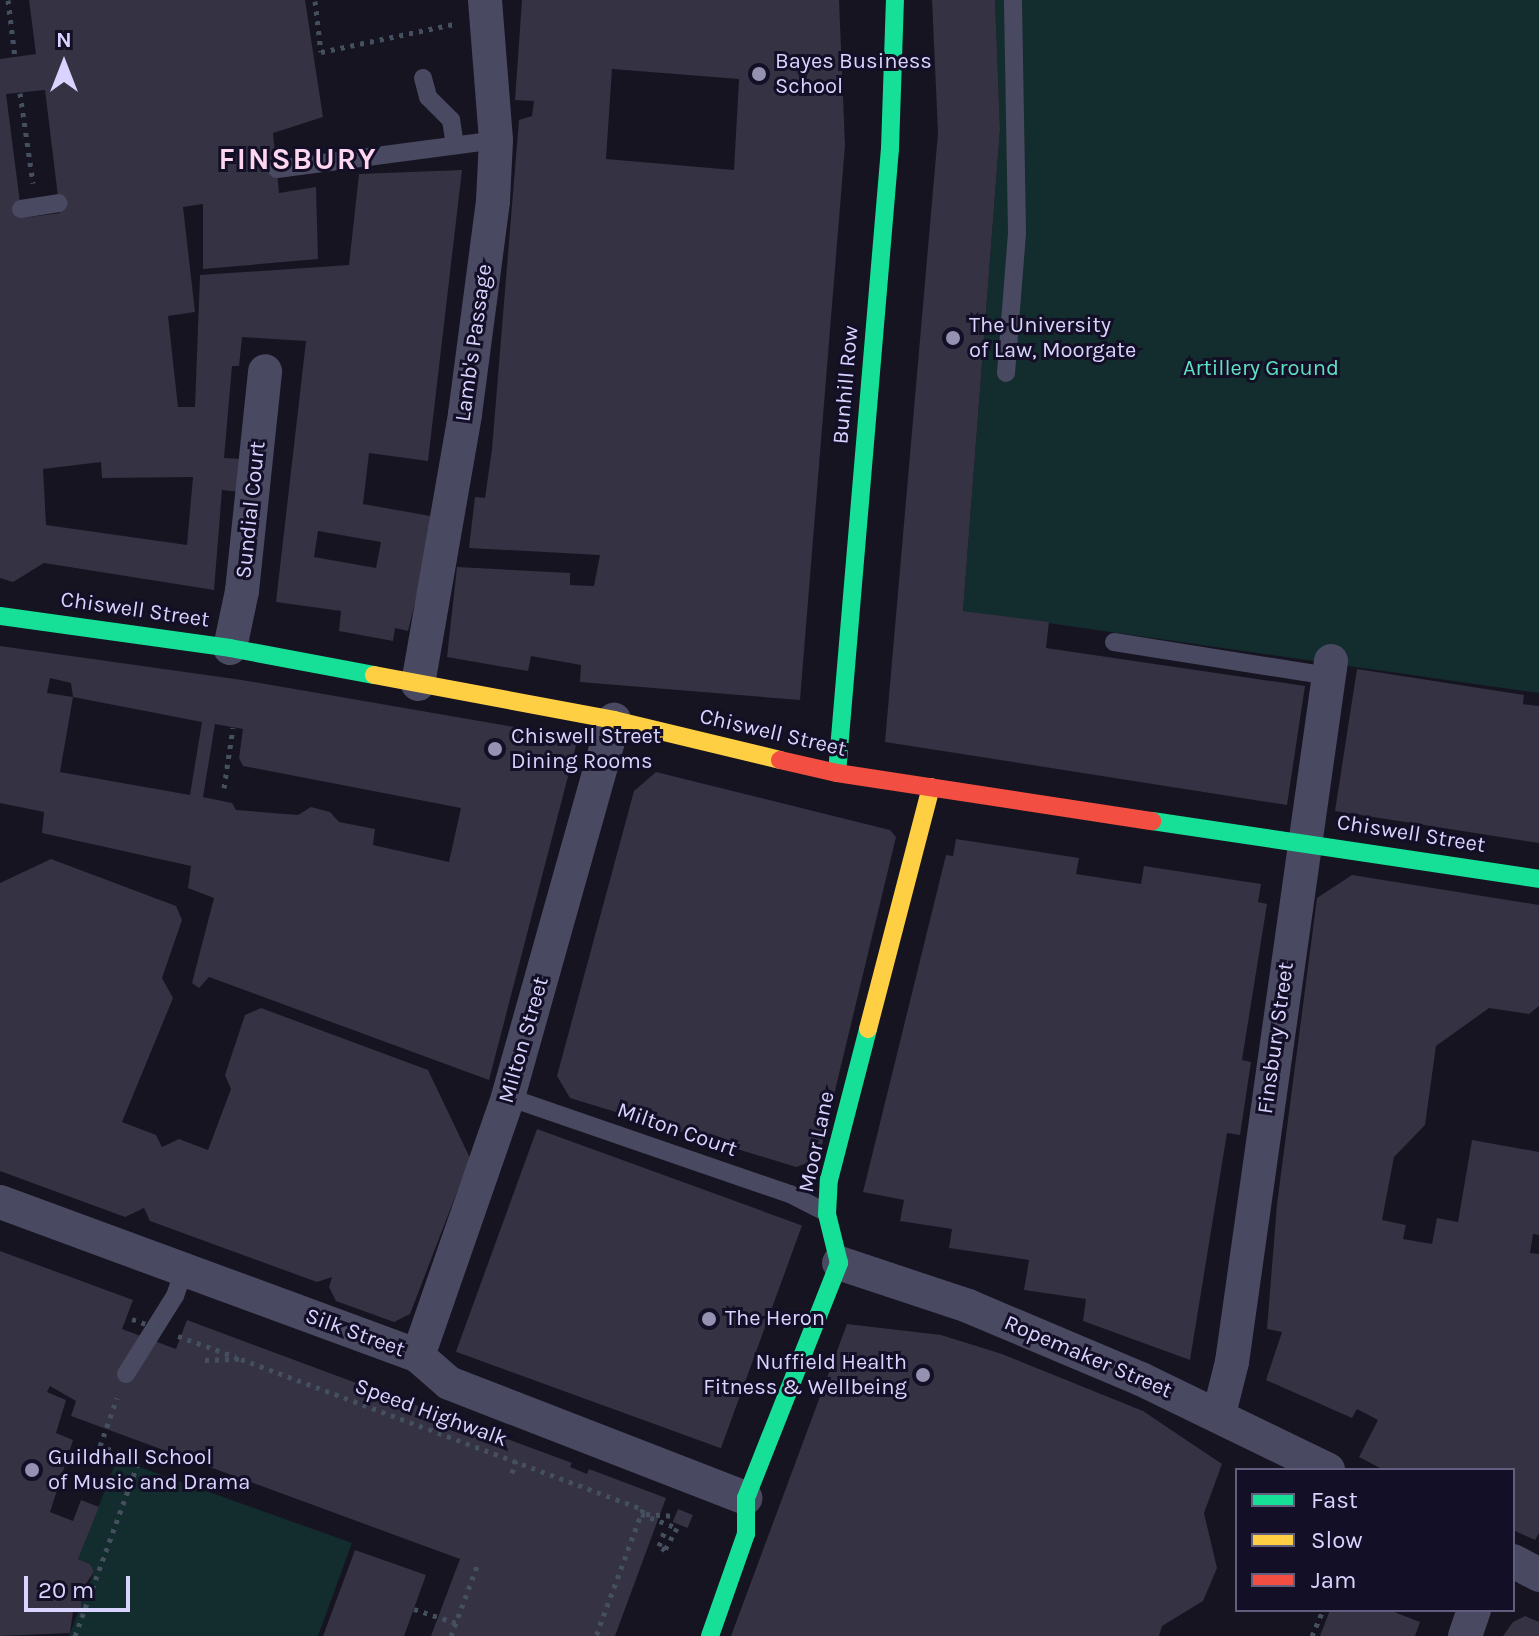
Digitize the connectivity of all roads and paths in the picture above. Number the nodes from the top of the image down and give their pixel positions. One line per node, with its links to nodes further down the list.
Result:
1 (8, 0): 6 (path)
2 (895, 0): 25 (main road, Bunhill Row)
3 (1013, 0): 17 (lane)
4 (315, 1): 5 (path)
5 (486, 9): 11 (street, Lamb's Passage)
6 (10, 18): 7 (path); 8 (path)
7 (0, 20)
8 (15, 57)
9 (423, 78): 12 (lane)
10 (20, 93): 15 (path)
11 (496, 140): 12 (lane); 22 (street, Lamb's Passage)
12 (455, 145): 13 (lane)
13 (277, 169)
14 (59, 203): 15 (lane)
15 (28, 207)
16 (265, 371): 20 (street, Sundial Court)
17 (1006, 373)
18 (0, 616): 20 (main road, Chiswell Street)
19 (1114, 642): 21 (lane)
20 (230, 648): 22 (main road, Chiswell Street)
21 (1331, 662): 28 (street, Finsbury Street)
22 (418, 684): 23 (main road, Chiswell Street)
23 (614, 720): 25 (main road, Chiswell Street); 30 (street, Milton Street)
24 (233, 728): 27 (path)
25 (837, 773): 26 (main road, Chiswell Street)
26 (931, 787): 28 (main road, Chiswell Street); 32 (main road, Moor Lane)
27 (224, 788)
28 (1302, 841): 29 (main road, Chiswell Street); 42 (street, Finsbury Street)
29 (1539, 879)
30 (508, 1097): 32 (lane, Milton Court); 38 (street, Milton Street)
31 (0, 1202): 34 (street, Silk Street)
32 (827, 1214): 33 (main road, Moor Lane)
33 (839, 1263): 42 (street, Ropemaker Street); 46 (main road)
34 (184, 1270): 38 (street, Silk Street); 41 (lane)
35 (132, 1319): 36 (path, bridge)
36 (162, 1330)
37 (181, 1338): 39 (path)
38 (418, 1356): 46 (street, Silk Street)
39 (241, 1359): 40 (path, Speed Highwalk); 43 (path, Speed Highwalk)
40 (205, 1360)
41 (126, 1374): 55 (path)
42 (1219, 1414): 44 (street, Ropemaker Street)
43 (516, 1461): 45 (path); 47 (path, Speed Highwalk)
44 (1324, 1468)
45 (512, 1473)
46 (746, 1498): 58 (main road)
47 (642, 1512): 48 (path); 49 (path); 57 (path)
48 (676, 1516)
49 (666, 1528)
50 (477, 1566): 54 (path)
51 (414, 1609): 54 (path)
52 (1322, 1612): 59 (path)
53 (1473, 1612): 60 (street)
54 (456, 1623): 56 (path)
55 (75, 1636)
56 (451, 1636)
57 (596, 1636)
58 (710, 1636)
59 (1312, 1636)
60 (1465, 1636)

